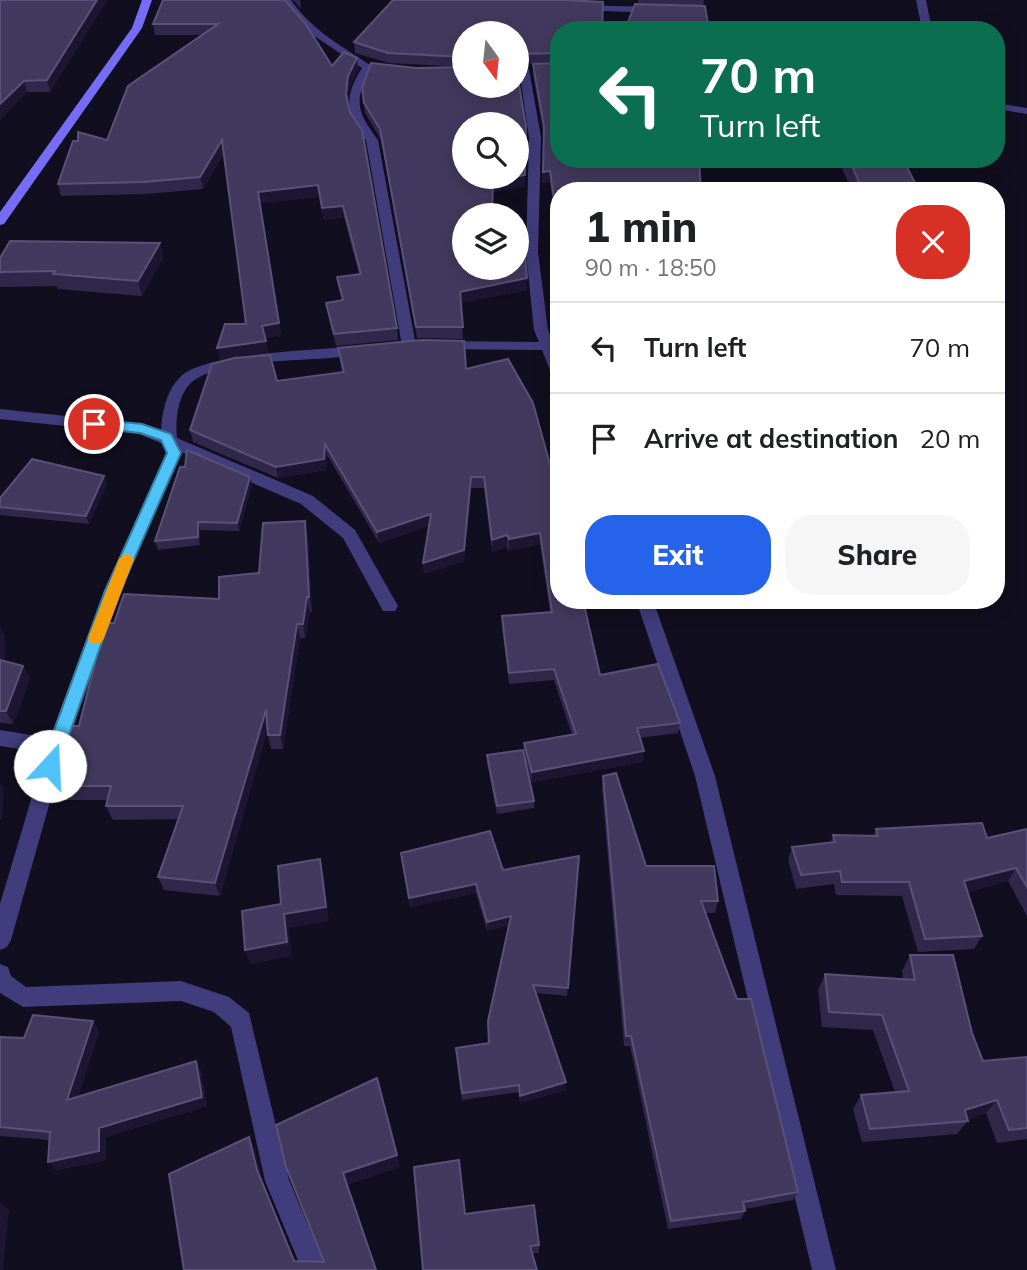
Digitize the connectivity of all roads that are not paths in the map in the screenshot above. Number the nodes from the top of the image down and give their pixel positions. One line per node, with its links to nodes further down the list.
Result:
1 (147, 0): 10 (main road)
2 (286, 0): 11 (street)
3 (921, 0): 6 (street)
4 (564, 6): 5 (street)
5 (673, 11)
6 (925, 21)
7 (529, 96): 11 (street)
8 (1005, 107): 9 (street)
9 (1027, 111)
10 (0, 221)
11 (547, 346): 13 (street)
12 (376, 349): 15 (street)
13 (550, 353)
14 (0, 414): 15 (street)
15 (167, 437): 16 (street); 19 (street)
16 (388, 606)
17 (647, 609): 23 (street)
18 (0, 738): 19 (street)
19 (57, 747): 20 (street)
20 (0, 940)
21 (0, 974): 22 (street)
22 (315, 1270)
23 (824, 1270)

